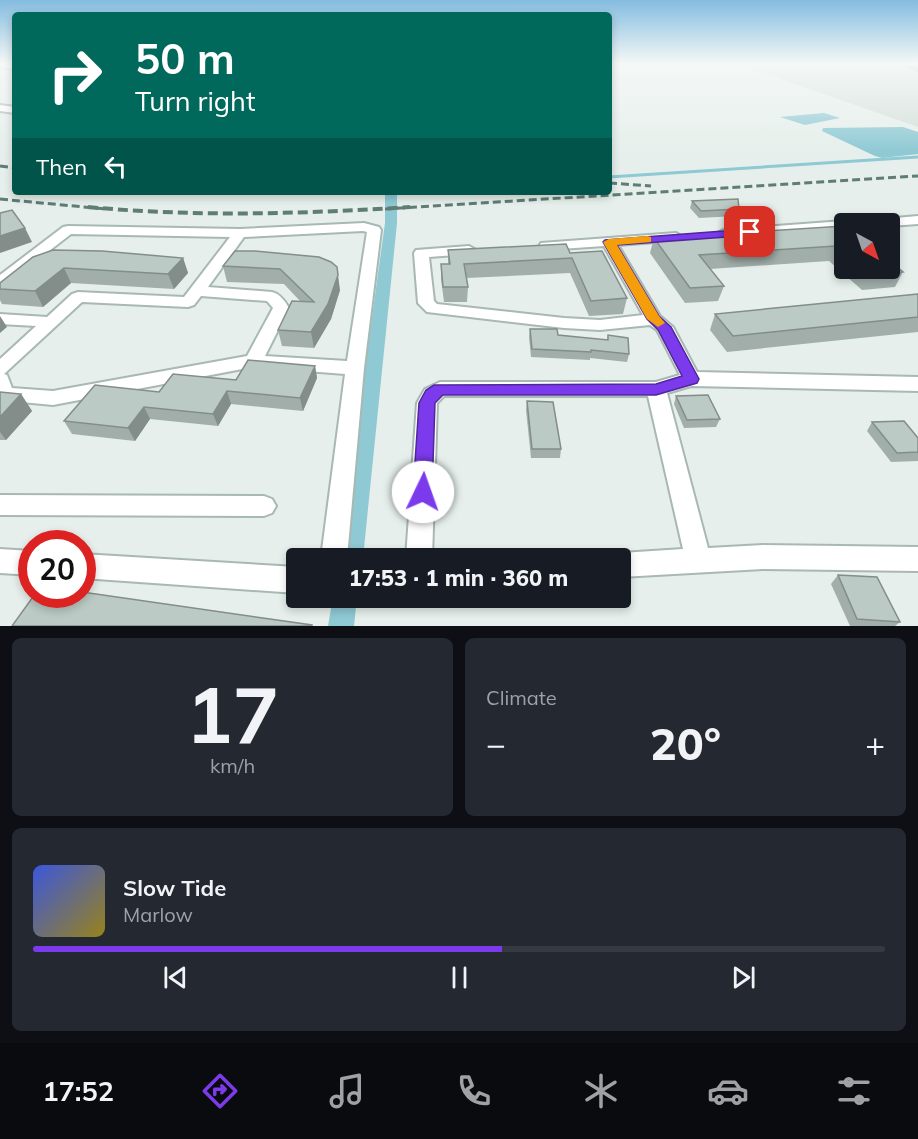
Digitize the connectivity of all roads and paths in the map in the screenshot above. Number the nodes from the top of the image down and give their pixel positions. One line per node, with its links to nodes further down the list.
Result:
1 (918, 220): 2 (street)
2 (900, 222)
3 (834, 226): 5 (street)
4 (240, 233): 8 (street); 9 (street); 14 (street)
5 (609, 242): 6 (street); 11 (street)
6 (527, 247)
7 (480, 250): 11 (street)
8 (0, 282)
9 (197, 291): 12 (street); 13 (street)
10 (0, 319): 12 (street)
11 (654, 319): 16 (street)
12 (49, 322): 15 (street)
13 (253, 361): 14 (street); 17 (street)
14 (355, 368): 22 (street)
15 (0, 369)
16 (691, 379): 18 (street); 19 (street)
17 (0, 380)
18 (918, 384)
19 (656, 389): 23 (street); 26 (street)
20 (0, 506): 21 (street)
21 (264, 506)
22 (335, 548)
23 (420, 548)
24 (918, 559): 26 (street)
25 (0, 561): 27 (street)
26 (698, 561): 28 (street)
27 (18, 562)
28 (631, 564)
29 (96, 567): 30 (street)
30 (286, 579)

